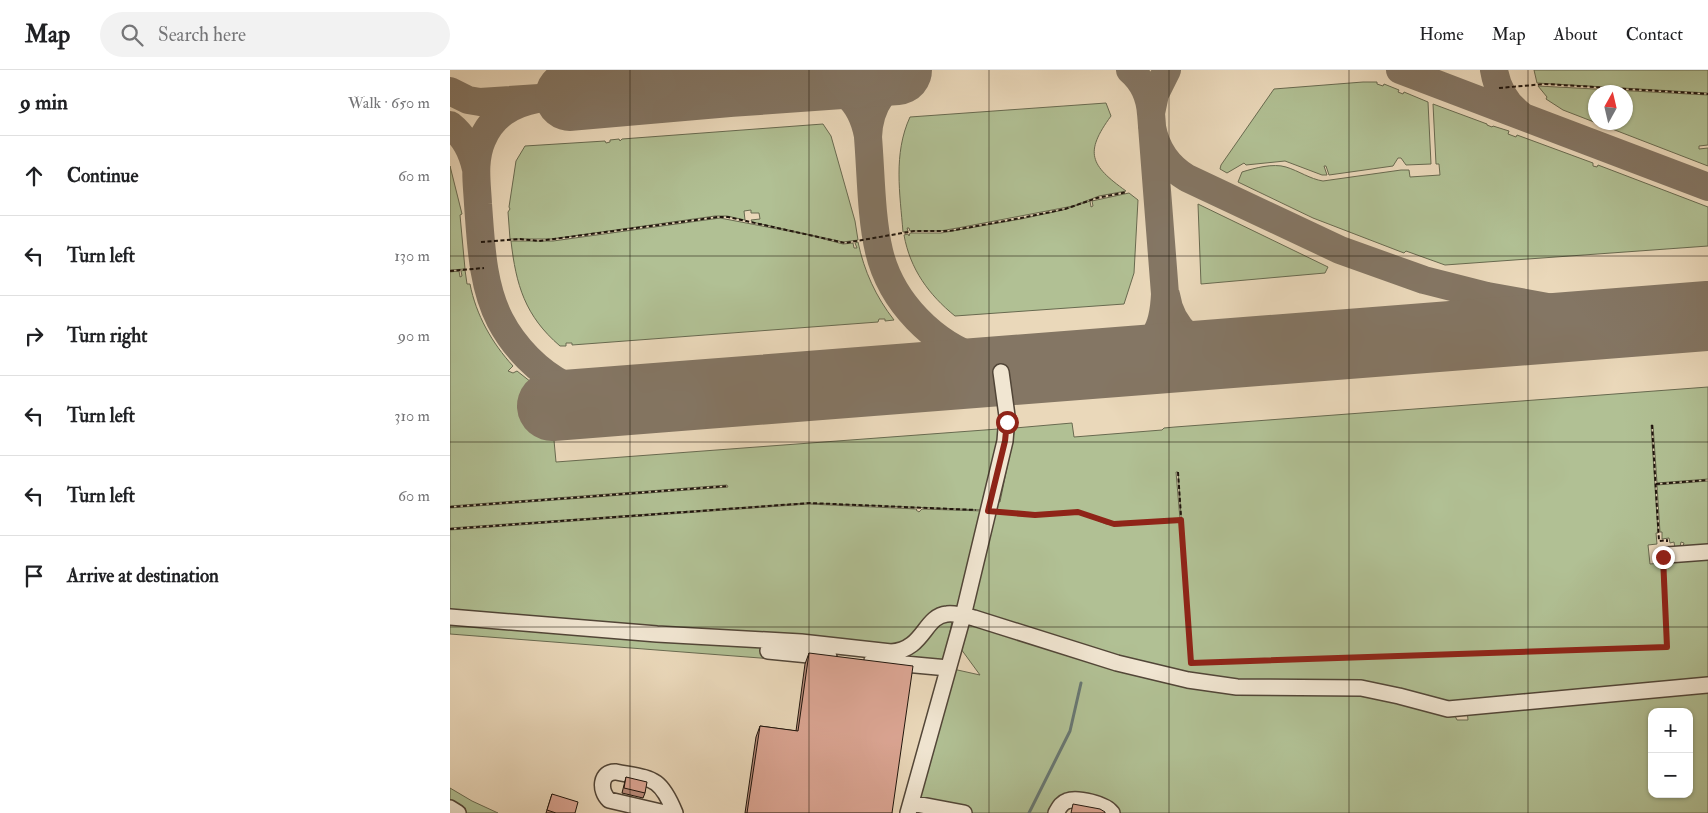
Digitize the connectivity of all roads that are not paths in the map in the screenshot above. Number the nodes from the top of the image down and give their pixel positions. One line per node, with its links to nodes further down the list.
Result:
1 (1002, 372): 4 (street)
2 (1708, 552): 3 (street)
3 (1668, 555)
4 (963, 616): 5 (street); 7 (street); 8 (street)
5 (450, 618)
6 (768, 651): 7 (street)
7 (948, 668): 10 (street)
8 (1708, 685)
9 (450, 808): 11 (street)
10 (909, 808): 14 (street)
11 (458, 813)
12 (664, 813): 13 (street)
13 (675, 813)
14 (964, 813)
15 (1056, 813): 16 (street)
16 (1112, 813)

